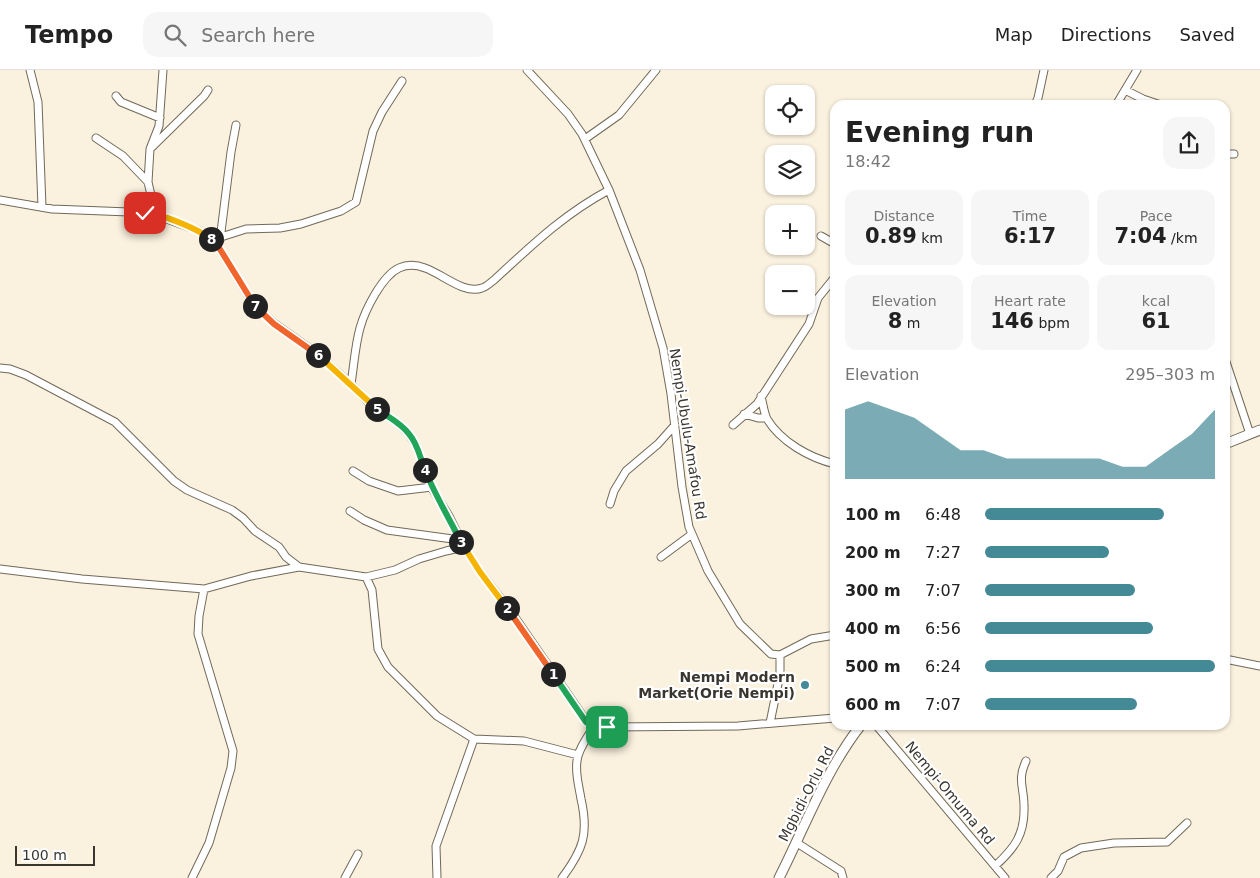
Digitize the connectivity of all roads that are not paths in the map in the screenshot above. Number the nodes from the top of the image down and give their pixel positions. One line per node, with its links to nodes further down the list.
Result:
1 (30, 70): 24 (street)
2 (163, 70): 14 (street)
3 (527, 70): 17 (street, Nempi-Ubulu-Amafou Rd)
4 (656, 70): 17 (street)
5 (1044, 70): 11 (street)
6 (1137, 70): 9 (street)
7 (402, 81): 27 (street)
8 (208, 90): 18 (street)
9 (1124, 90): 12 (street); 13 (street)
10 (116, 96): 14 (street)
11 (1037, 100)
12 (1119, 100)
13 (1146, 100)
14 (160, 118): 18 (street)
15 (236, 126): 27 (street)
16 (96, 138): 21 (street)
17 (585, 140): 22 (street, Nempi-Ubulu-Amafou Rd)
18 (150, 149): 21 (street)
19 (1230, 154): 20 (street)
20 (1234, 154)
21 (148, 182): 25 (street)
22 (609, 190): 33 (street); 37 (street, Nempi-Ubulu-Amafou Rd)
23 (0, 200): 24 (street)
24 (42, 207): 25 (street)
25 (155, 213): 29 (street)
26 (821, 236): 28 (street)
27 (221, 237): 29 (street)
28 (830, 241)
29 (218, 246): 33 (street)
30 (830, 283): 34 (street)
31 (0, 368): 50 (street)
32 (1230, 374): 40 (street)
33 (351, 384): 44 (street)
34 (761, 396): 35 (street); 36 (street)
35 (744, 414): 36 (street); 38 (street)
36 (766, 418): 42 (street)
37 (675, 425): 45 (street); 47 (street, Nempi-Ubulu-Amafou Rd)
38 (733, 425)
39 (1260, 430): 40 (main road)
40 (1250, 434): 41 (main road)
41 (1230, 442)
42 (830, 463)
43 (353, 471): 44 (street)
44 (432, 487): 48 (street)
45 (610, 504)
46 (350, 511): 48 (street)
47 (692, 534): 49 (street); 55 (street, Nempi-Ubulu-Amafou Rd)
48 (462, 543): 52 (street); 60 (street)
49 (661, 557)
50 (299, 567): 52 (street); 53 (street)
51 (0, 569): 53 (street)
52 (366, 578): 63 (street)
53 (204, 589): 70 (street)
54 (830, 636): 55 (street)
55 (780, 655): 59 (street)
56 (1230, 660): 57 (street)
57 (1260, 666)
58 (830, 718): 59 (street)
59 (770, 723): 60 (street)
60 (594, 726): 64 (street)
61 (857, 730): 67 (main road, Mgbidi-Orlu Rd)
62 (880, 730): 69 (street, Nempi-Omuma Rd)
63 (474, 739): 64 (street); 72 (street)
64 (578, 755): 73 (street)
65 (1026, 760): 69 (street)
66 (1187, 823): 77 (street)
67 (797, 842): 74 (main road, Mgbidi-Orlu Rd); 75 (street)
68 (358, 854): 71 (street)
69 (995, 866): 76 (street, Nempi-Omuma Rd)
70 (192, 878)
71 (345, 878)
72 (437, 878)
73 (562, 878)
74 (779, 878)
75 (843, 878)
76 (1005, 878)
77 (1051, 878)

